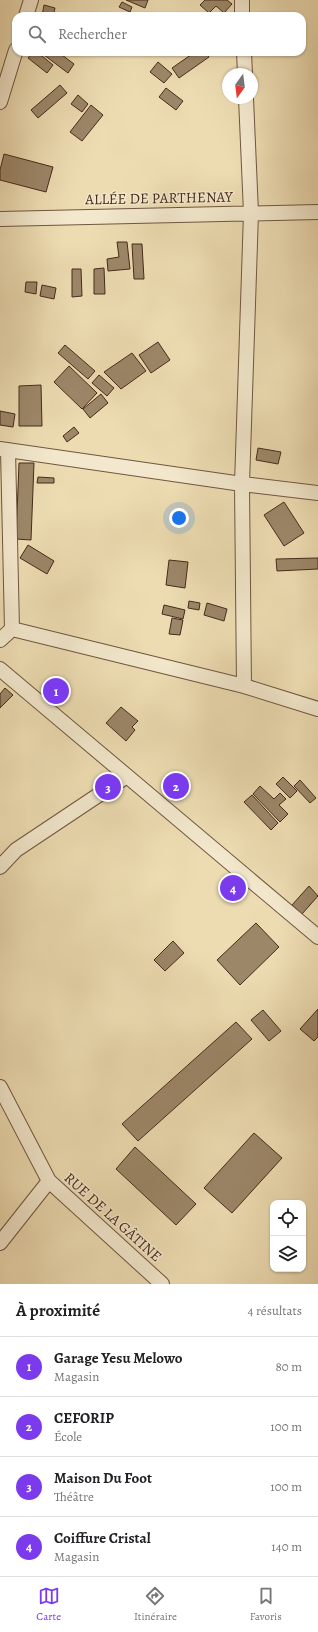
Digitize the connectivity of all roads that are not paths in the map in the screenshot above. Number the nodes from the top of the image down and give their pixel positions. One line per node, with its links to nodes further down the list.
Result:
1 (31, 0): 3 (street)
2 (242, 0): 4 (street)
3 (27, 12)
4 (242, 12)
5 (14, 56): 8 (street)
6 (244, 56): 7 (street)
7 (245, 68)
8 (0, 102)
9 (246, 104): 11 (street)
10 (318, 212): 11 (street, ALLÉE DE PARTHENAY)
11 (251, 213): 12 (street, ALLÉE DE PARTHENAY); 14 (street)
12 (0, 219)
13 (4, 450): 14 (street); 16 (street)
14 (242, 484): 15 (street); 19 (street)
15 (318, 492)
16 (12, 629): 17 (street); 19 (street)
17 (0, 640)
18 (0, 669): 21 (street)
19 (244, 686): 20 (street)
20 (318, 709)
21 (126, 776): 22 (street); 23 (street)
22 (0, 867)
23 (318, 937)
24 (0, 1087): 25 (street, RUE DE LA GÂTINE)
25 (49, 1181): 26 (street); 27 (street, RUE DE LA GÂTINE)
26 (0, 1243)
27 (162, 1284)

